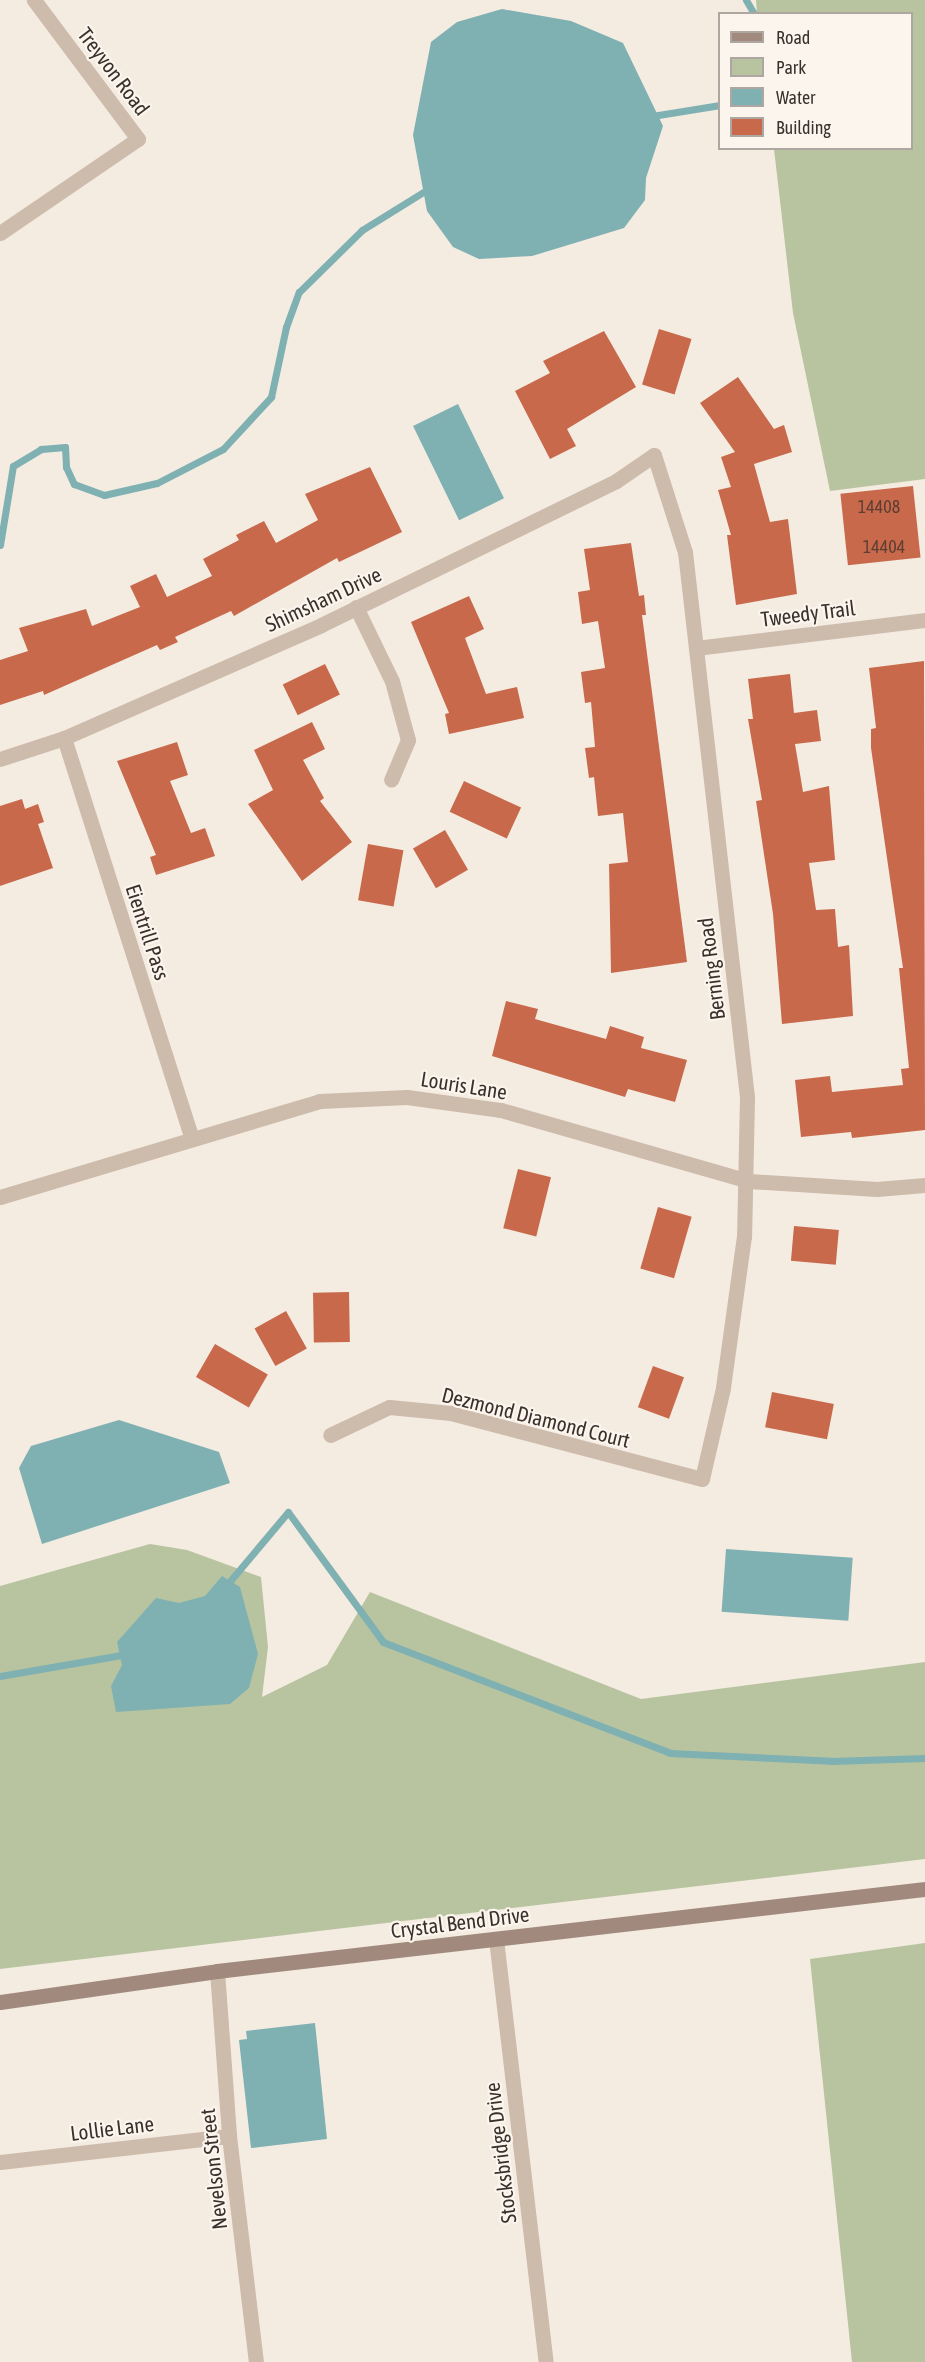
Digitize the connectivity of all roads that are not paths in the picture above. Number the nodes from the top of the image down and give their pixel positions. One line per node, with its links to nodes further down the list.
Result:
1 (34, 0): 2 (street, Treyvon Road)
2 (0, 233)
3 (654, 455): 4 (street, Shimsham Drive); 6 (street, Berning Road)
4 (356, 607): 7 (street, Shimsham Drive); 9 (street)
5 (925, 620): 6 (street, Tweedy Trail)
6 (696, 648): 11 (street, Berning Road)
7 (64, 738): 8 (street, Shimsham Drive); 10 (street, Eientrill Pass)
8 (0, 759)
9 (391, 780)
10 (192, 1138): 11 (street, Louris Lane); 13 (street, Louris Lane)
11 (749, 1181): 12 (street, Louris Lane); 15 (street, Berning Road)
12 (925, 1185)
13 (0, 1197)
14 (330, 1435): 15 (street, Dezmond Diamond Court)
15 (701, 1479)
16 (925, 1889): 17 (street, Crystal Bend Drive)
17 (496, 1939): 18 (street, Crystal Bend Drive); 23 (street, Stocksbridge Drive)
18 (218, 1971): 19 (street, Crystal Bend Drive); 20 (street, Nevelson Street)
19 (0, 2002)
20 (229, 2136): 21 (street, Lollie Lane); 22 (street, Nevelson Street)
21 (0, 2162)
22 (256, 2362)
23 (546, 2362)

